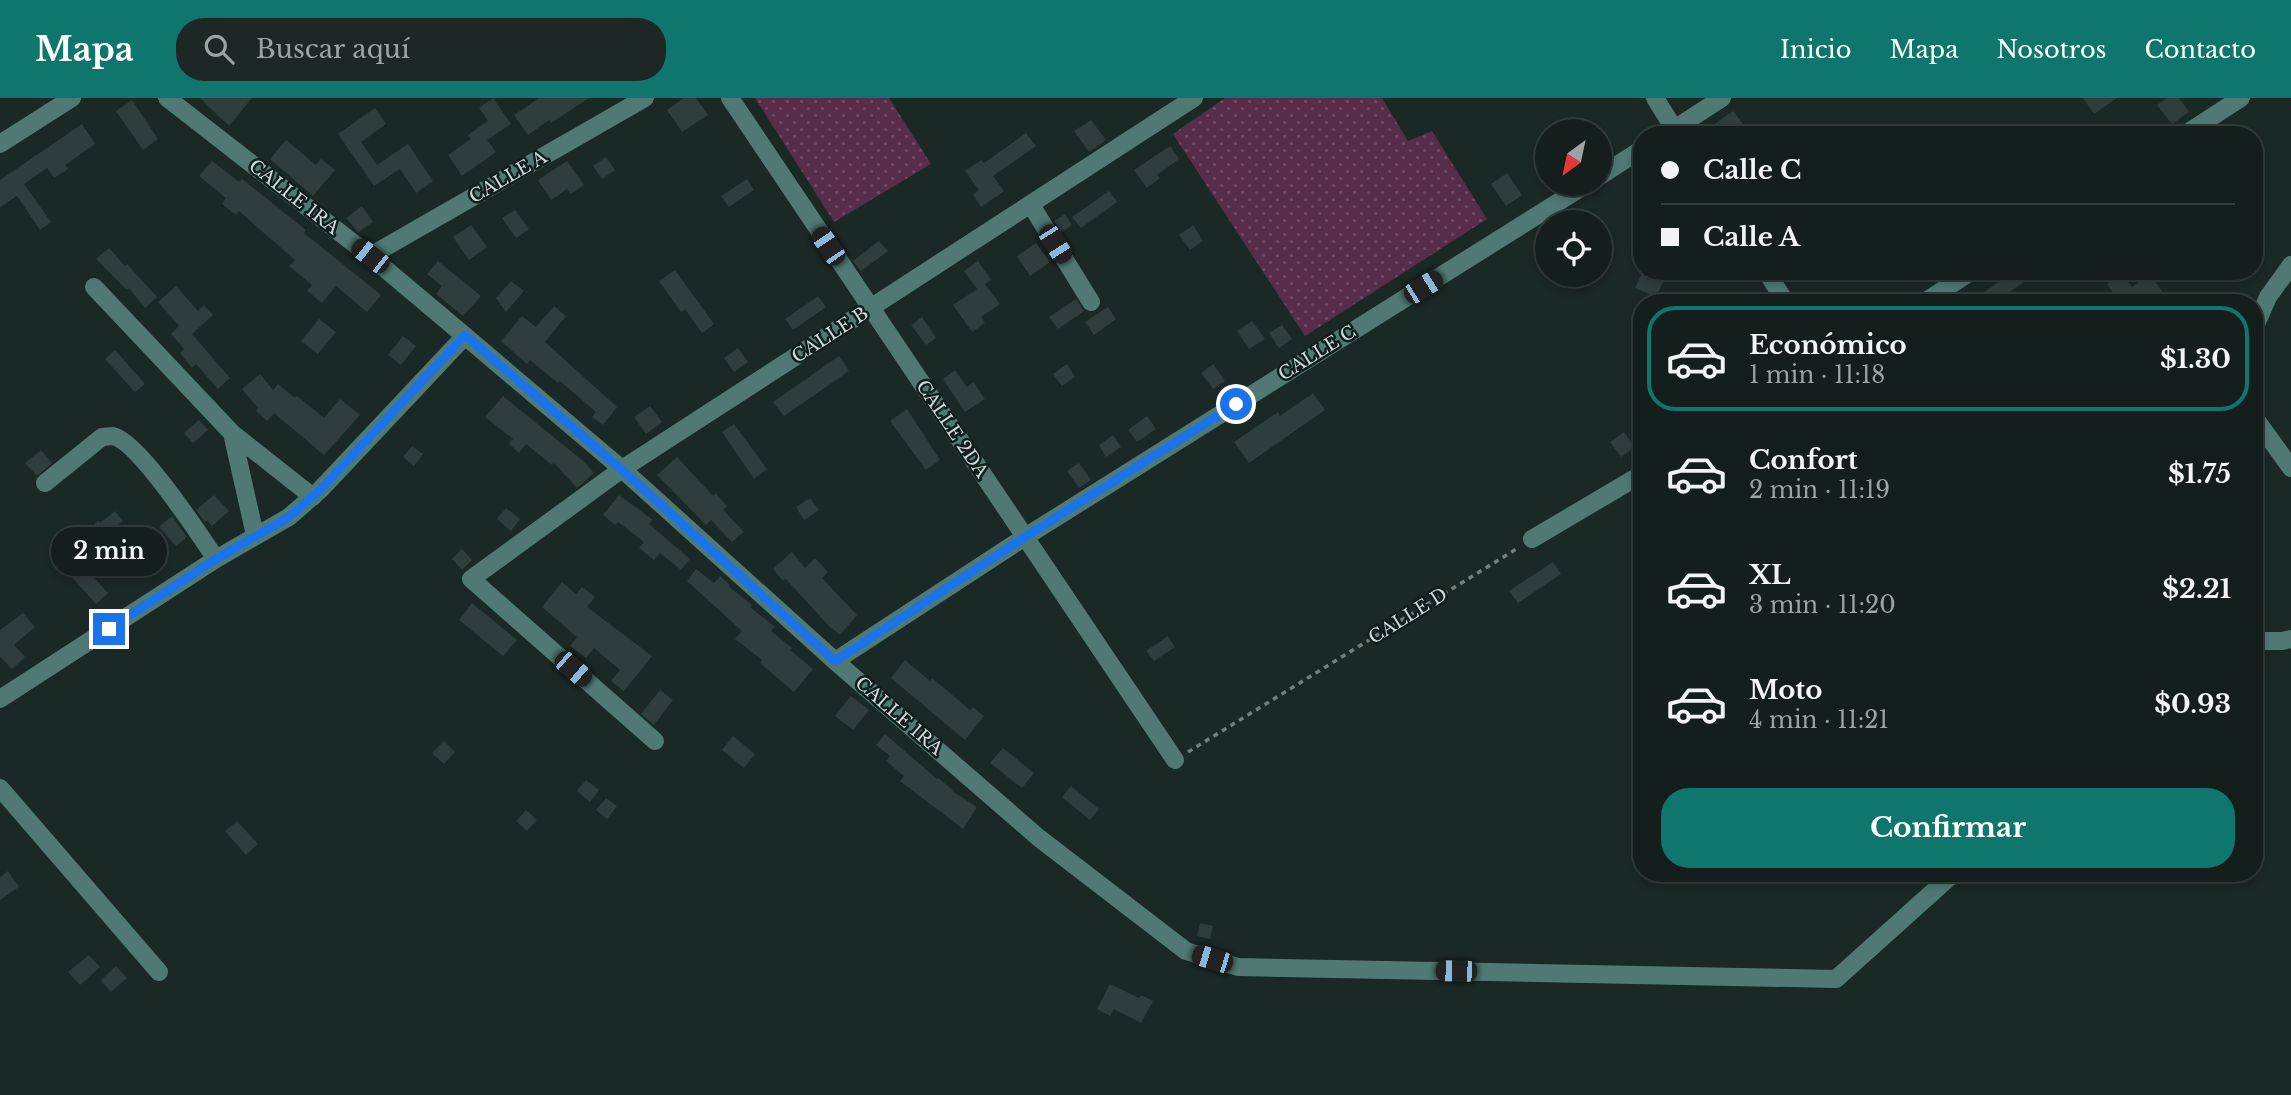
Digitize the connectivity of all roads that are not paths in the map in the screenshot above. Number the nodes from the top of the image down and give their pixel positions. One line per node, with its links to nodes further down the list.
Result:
1 (72, 98): 12 (street)
2 (167, 98): 17 (street, CALLE 1RA)
3 (645, 98): 17 (street, CALLE A)
4 (730, 98): 24 (street, CALLE 2DA)
5 (1194, 98): 16 (street, CALLE B)
6 (1655, 98): 9 (street)
7 (1722, 98): 10 (street)
8 (2241, 98): 11 (street)
9 (1669, 126)
10 (1682, 126)
11 (2198, 126)
12 (0, 144)
13 (1633, 155): 14 (street)
14 (1612, 168)
15 (1568, 196): 34 (street, CALLE C)
16 (1031, 205): 22 (street); 24 (street, CALLE B)
17 (370, 256): 25 (street, CALLE 1RA)
18 (2291, 265): 23 (street)
19 (1958, 280): 21 (street)
20 (94, 287): 27 (street)
21 (1937, 294)
22 (1091, 302)
23 (2263, 308)
24 (871, 309): 29 (street, CALLE B); 34 (street, CALLE 2DA)
25 (465, 335): 29 (street, CALLE 1RA); 32 (street)
26 (2263, 429): 28 (street)
27 (232, 433): 32 (street); 33 (street)
28 (2291, 468)
29 (622, 470): 39 (street, CALLE 1RA); 41 (street, CALLE B)
30 (1633, 479): 35 (street)
31 (45, 484): 36 (street)
32 (313, 497): 33 (street)
33 (255, 535): 36 (street)
34 (1025, 537): 39 (street, CALLE C); 42 (street, CALLE 2DA)
35 (1532, 539)
36 (216, 559): 40 (street)
37 (2286, 640): 38 (street)
38 (2263, 641)
39 (835, 661): 44 (street, CALLE 1RA)
40 (1, 697)
41 (655, 741)
42 (1175, 760)
43 (0, 788): 45 (street)
44 (1944, 882)
45 (159, 972)

